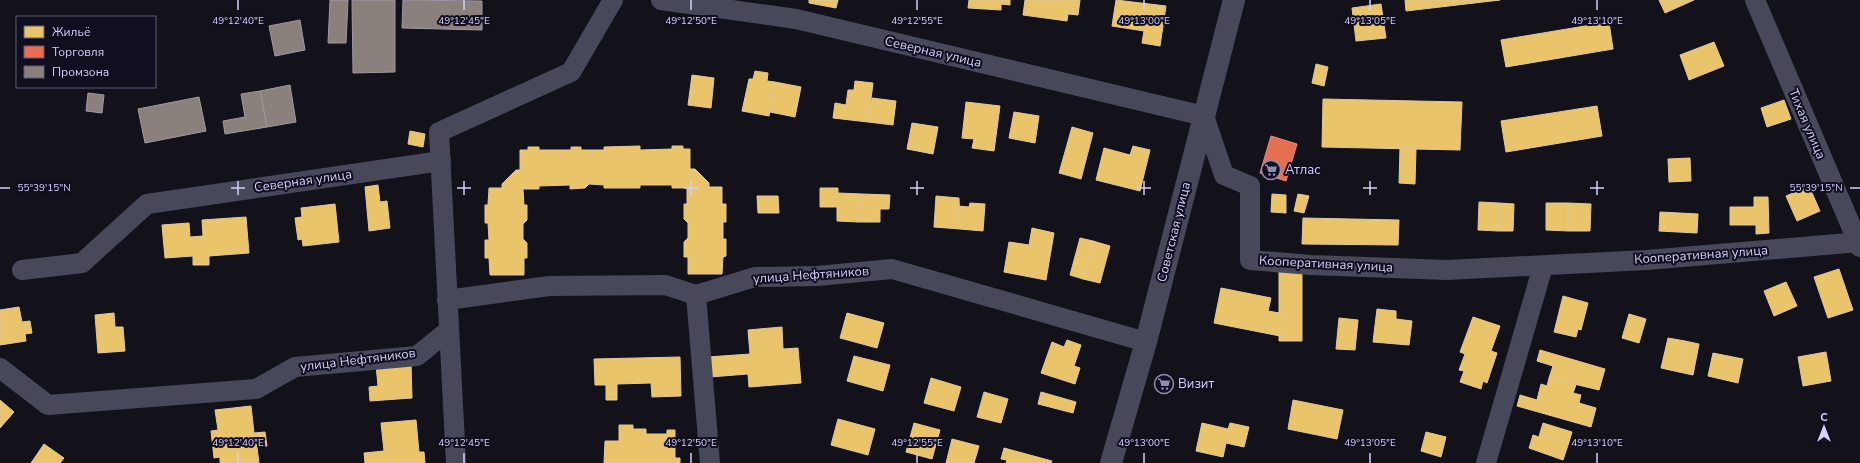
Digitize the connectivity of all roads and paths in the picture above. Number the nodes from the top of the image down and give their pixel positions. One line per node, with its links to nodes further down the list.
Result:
1 (613, 0): 6 (street)
2 (661, 0): 5 (street, Северная улица)
3 (1234, 0): 5 (street, Советская улица)
4 (1755, 0): 7 (street, Тихая улица)
5 (1204, 116): 8 (street, Кооперативная улица); 13 (street, Советская улица)
6 (441, 161): 9 (street, Северная улица); 11 (street)
7 (1859, 244): 8 (street, Кооперативная улица)
8 (1543, 266): 18 (street)
9 (22, 270)
10 (696, 295): 11 (street); 13 (street, улица Нефтяников); 16 (street)
11 (447, 300): 12 (street)
12 (448, 330): 14 (street, улица Нефтяников); 15 (street)
13 (1146, 342): 17 (street, Советская улица)
14 (0, 368)
15 (456, 463)
16 (710, 463)
17 (1111, 463)
18 (1486, 463)

